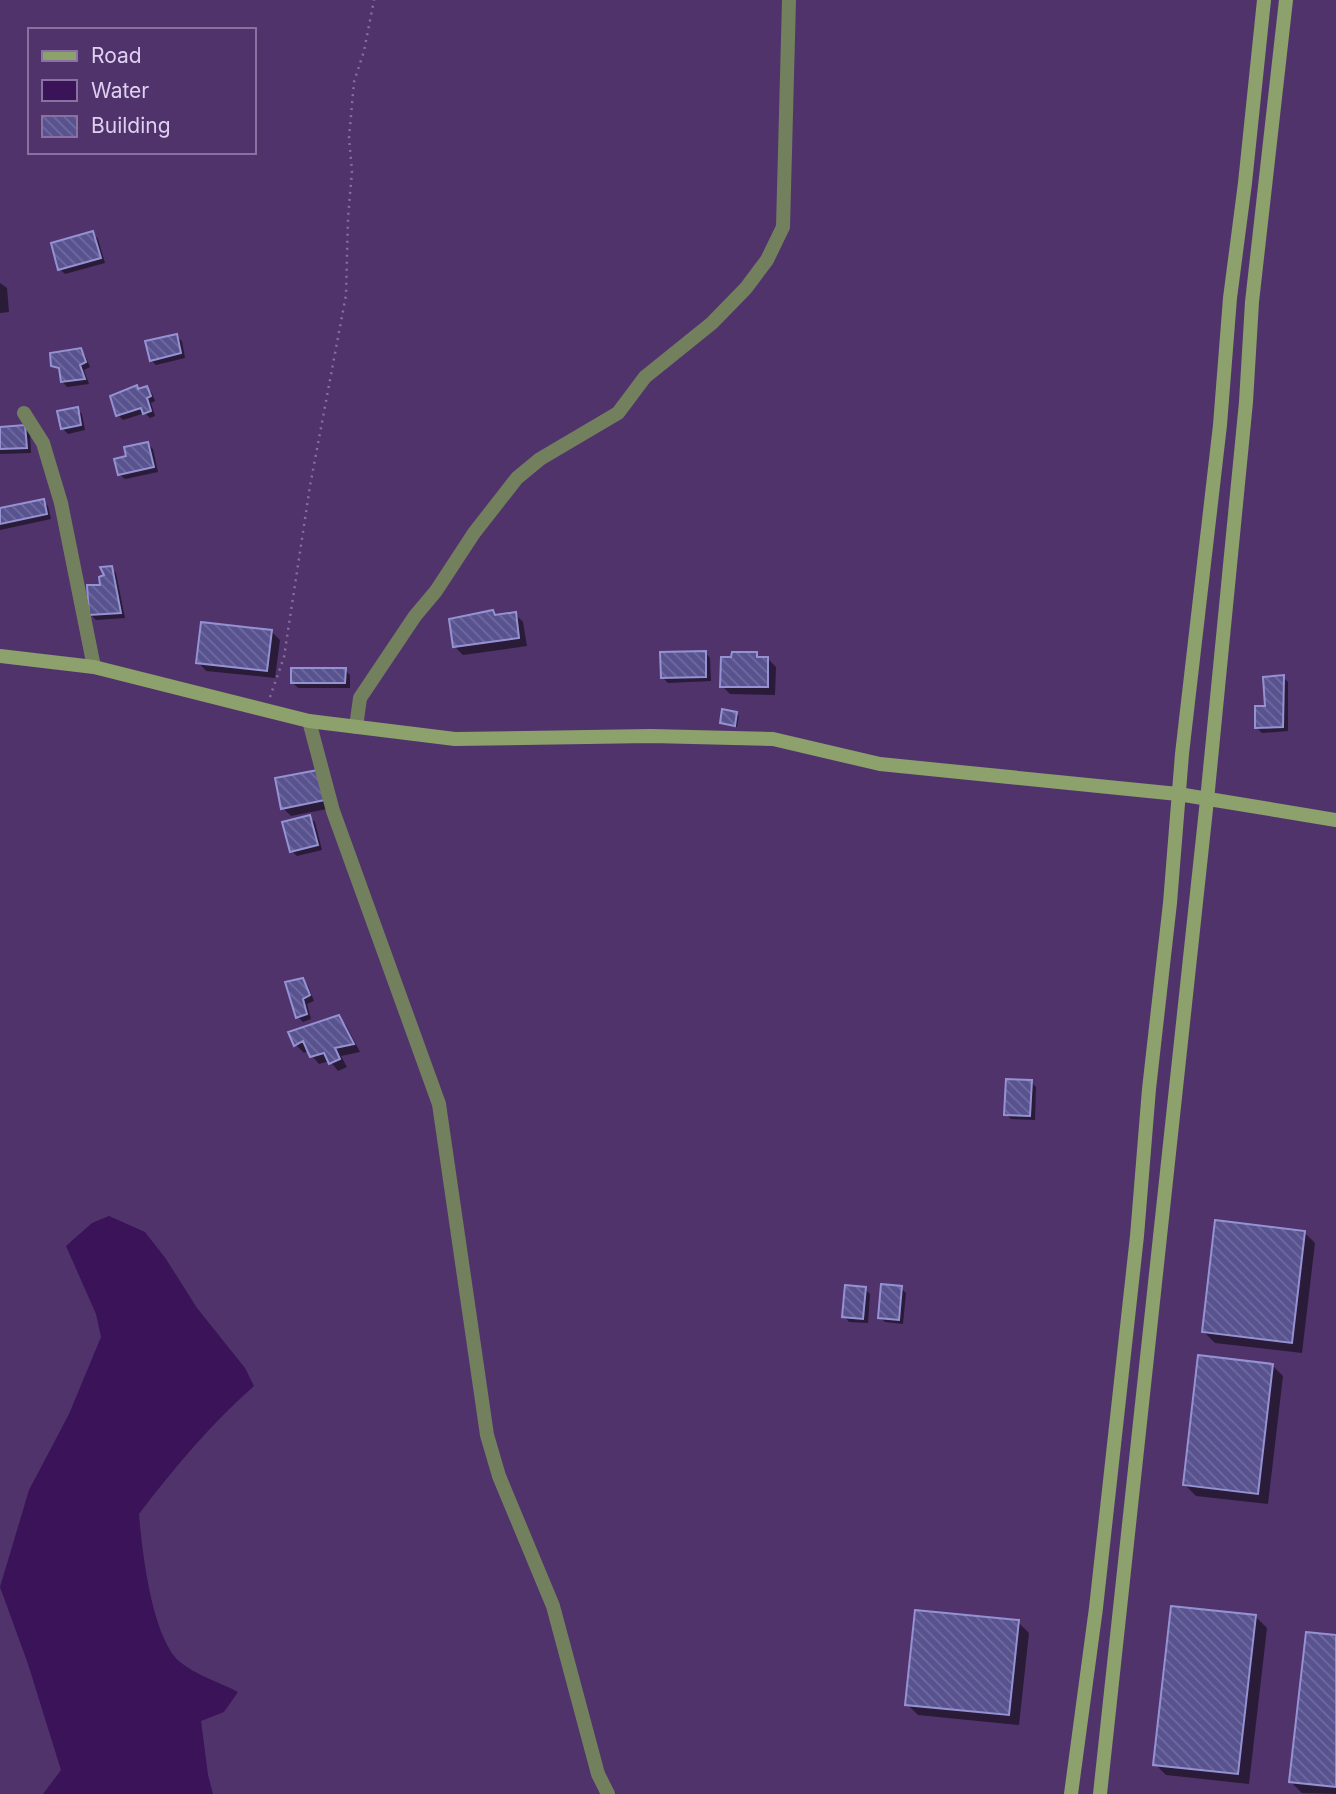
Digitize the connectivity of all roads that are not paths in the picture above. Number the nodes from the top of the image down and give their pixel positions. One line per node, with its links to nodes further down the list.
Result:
1 (789, 0): 8 (street)
2 (1264, 0): 9 (street)
3 (1286, 0): 10 (street)
4 (24, 413): 6 (street)
5 (0, 656): 6 (street)
6 (94, 667): 7 (street)
7 (309, 721): 8 (street); 12 (street)
8 (356, 727): 9 (street)
9 (1178, 794): 10 (street); 13 (street)
10 (1207, 800): 11 (street); 14 (street)
11 (1336, 820)
12 (608, 1794)
13 (1071, 1794)
14 (1100, 1794)

